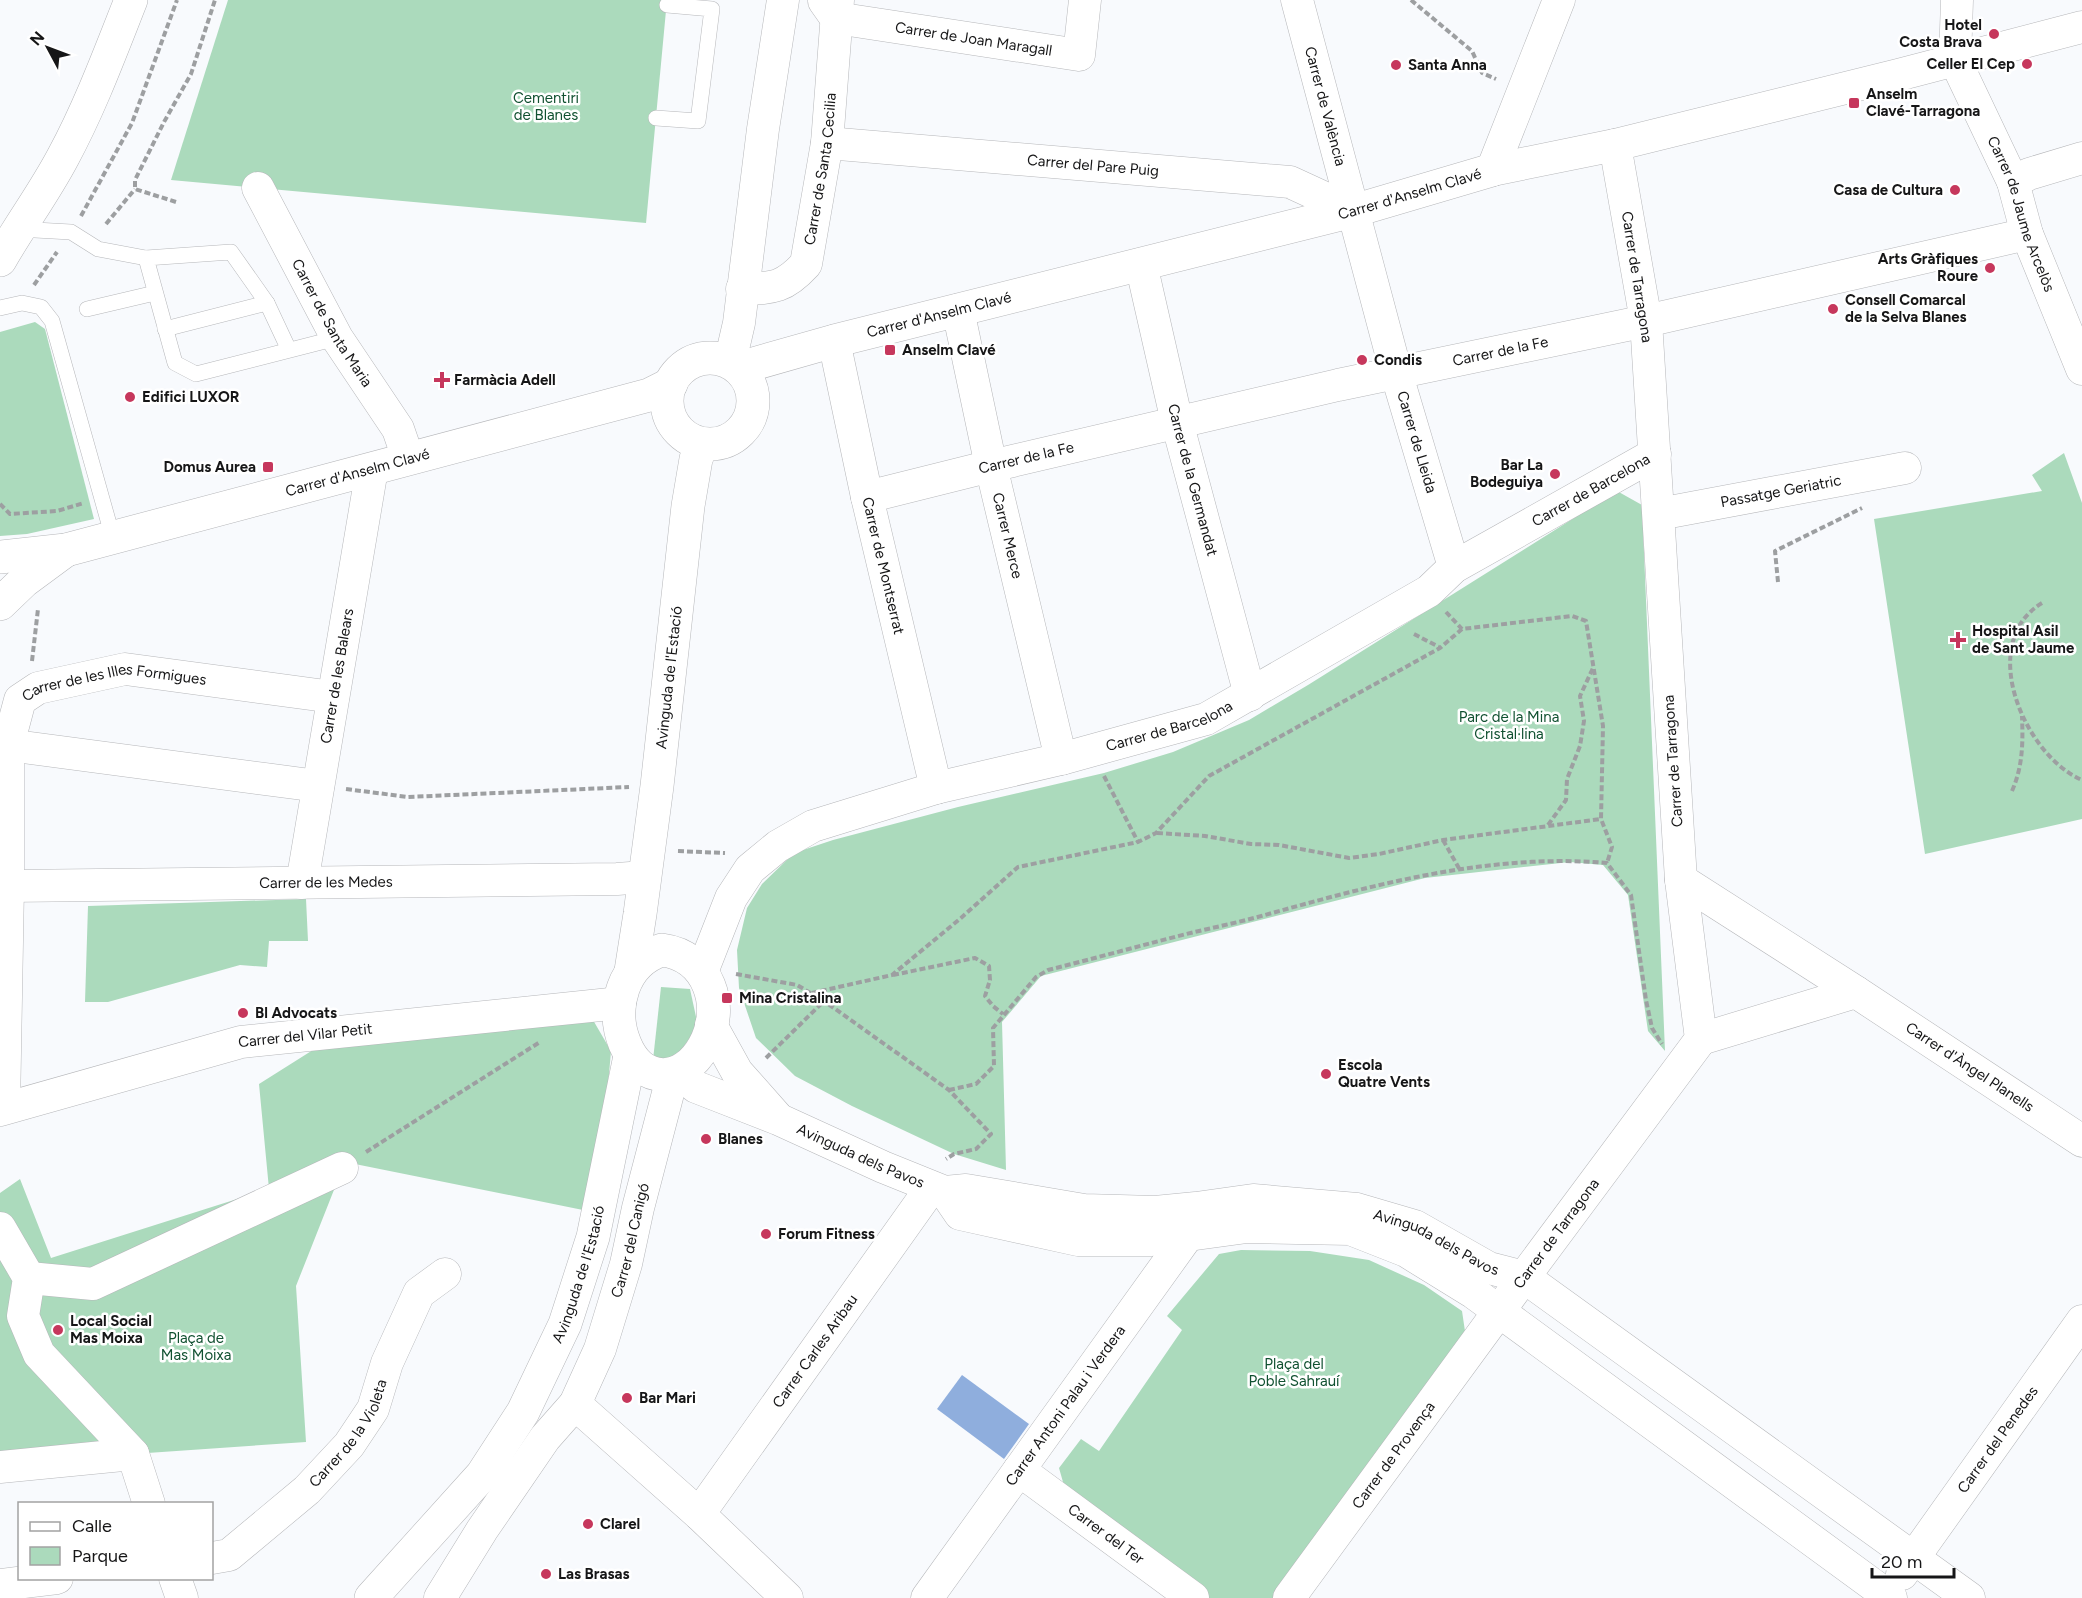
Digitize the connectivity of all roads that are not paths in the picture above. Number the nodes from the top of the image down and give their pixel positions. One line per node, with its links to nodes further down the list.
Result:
1 (131, 0): 21 (street)
2 (783, 0): 25 (street)
3 (1085, 0): 9 (street, Carrer de Joan Maragall)
4 (1297, 0): 19 (street, Carrer de València)
5 (1559, 0): 16 (street)
6 (1957, 0): 11 (street)
7 (667, 5): 8 (lane)
8 (712, 5): 12 (lane)
9 (833, 6): 13 (street, Carrer de Santa Cecilia)
10 (2082, 27): 11 (street, Carrer d'Anselm Clavé)
11 (1955, 60): 14 (street, Carrer d'Anselm Clavé); 17 (street, Carrer de Jaume Arcelòs)
12 (656, 118)
13 (827, 143): 19 (street, Carrer del Pare Puig); 25 (street, Carrer de Santa Cecilia)
14 (1615, 146): 16 (street, Carrer d'Anselm Clavé); 31 (street, Carrer de Tarragona)
15 (2082, 158): 17 (street)
16 (1492, 170): 19 (street, Carrer d'Anselm Clavé)
17 (2013, 182): 20 (street, Carrer de Jaume Arcelòs)
18 (258, 188): 33 (street, Carrer de Santa Maria)
19 (1353, 211): 24 (street, Carrer d'Anselm Clavé); 38 (street, Carrer de Lleida)
20 (2027, 234): 31 (street, Carrer de la Fe); 37 (street, Carrer de Jaume Arcelòs)
21 (9, 239): 22 (lane); 23 (street)
22 (146, 258): 26 (lane); 27 (lane)
23 (0, 260)
24 (1141, 264): 30 (street, Carrer d'Anselm Clavé); 40 (street, Carrer de la Germandat)
25 (742, 289): 36 (street)
26 (155, 293): 29 (lane); 32 (lane)
27 (267, 303): 32 (lane); 35 (lane)
28 (0, 308): 49 (lane)
29 (87, 309)
30 (958, 310): 34 (street, Carrer d'Anselm Clavé); 44 (street, Carrer Merce)
31 (1646, 321): 38 (street, Carrer de la Fe); 42 (street, Carrer de Tarragona)
32 (165, 329): 35 (lane)
33 (338, 338): 35 (lane); 43 (street, Carrer de Santa Maria)
34 (834, 341): 36 (street, Carrer d'Anselm Clavé); 47 (street, Carrer de Montserrat)
35 (289, 350)
36 (734, 365): 39 (street, Carrer d'Anselm Clavé); 41 (street)
37 (2082, 369)
38 (1396, 372): 40 (street, Carrer de la Fe); 52 (street, Carrer de Lleida)
39 (663, 396): 41 (street); 43 (street, Carrer d'Anselm Clavé)
40 (1177, 422): 44 (street, Carrer de la Fe); 54 (street, Carrer de la Germandat)
41 (702, 444): 60 (street, Avinguda de l'Estació)
42 (1655, 453): 48 (street, Carrer de Tarragona); 52 (street, Carrer de Barcelona)
43 (408, 458): 46 (street, Carrer d'Anselm Clavé)
44 (991, 466): 47 (street, Carrer de la Fe); 57 (street, Carrer Merce)
45 (1905, 468): 48 (street, Passatge Geriatric)
46 (372, 469): 49 (street, Carrer d'Anselm Clavé); 55 (street, Carrer de les Balears)
47 (867, 497): 59 (street, Carrer de Montserrat)
48 (1659, 514): 61 (street, Carrer de Tarragona)
49 (113, 538): 51 (street, Carrer d'Anselm Clavé)
50 (0, 557): 51 (street, Carrer d'Anselm Clavé)
51 (55, 559): 53 (street, Carrer d'Anselm Clavé)
52 (1455, 567): 54 (street, Carrer de Barcelona)
53 (0, 604)
54 (1251, 695): 57 (street, Carrer de Barcelona)
55 (333, 697): 56 (street, Carrer de les Illes Formigues); 58 (street, Carrer de les Balears)
56 (8, 746): 58 (street); 63 (street, Carrer de les Illes Formigues)
57 (1061, 759): 59 (street, Carrer de Barcelona)
58 (318, 786): 62 (street, Carrer de les Balears)
59 (936, 788): 66 (street, Carrer de Barcelona)
60 (646, 864): 62 (street, Carrer de les Medes); 64 (street, Avinguda de l'Estació)
61 (1681, 880): 68 (street, Carrer d'Àngel Planells); 71 (street, Carrer de Tarragona)
62 (302, 883): 63 (street, Carrer de les Medes)
63 (8, 886): 74 (street, Carrer de les Illes Formigues)
64 (640, 914): 65 (street); 67 (street, Avinguda de l'Estació)
65 (677, 952): 66 (street); 67 (street)
66 (723, 970): 70 (street)
67 (631, 971): 69 (street)
68 (1856, 992): 71 (street); 76 (street, Carrer d'Àngel Planells)
69 (620, 1003): 72 (street); 74 (street, Carrer del Vilar Petit)
70 (711, 1025): 73 (street); 75 (street, Avinguda dels Pavos)
71 (1701, 1040): 82 (street, Carrer de Tarragona)
72 (630, 1056): 73 (street); 91 (street, Avinguda de l'Estació)
73 (675, 1073): 75 (street, Avinguda dels Pavos); 86 (street, Carrer del Canigó)
74 (2, 1109)
75 (778, 1119): 78 (street, Avinguda dels Pavos)
76 (2082, 1141)
77 (342, 1168): 83 (street)
78 (938, 1190): 79 (street, Avinguda dels Pavos); 93 (street, Carrer Carles Aribau)
79 (1192, 1222): 82 (street, Avinguda dels Pavos); 84 (street, Avinguda dels Pavos); 90 (street, Carrer Antoni Palau i Verdera)
80 (0, 1228): 83 (street)
81 (445, 1274): 95 (street, Carrer de la Violeta)
82 (1524, 1277): 84 (street, Carrer de Tarragona); 94 (street, Avinguda dels Pavos)
83 (29, 1278): 88 (street)
84 (1499, 1312): 99 (street, Avinguda dels Pavos); 106 (street, Carrer de Provença)
85 (2082, 1321): 94 (street, Carrer del Penedes)
86 (575, 1404): 87 (street, Carrer del Canigó); 93 (street)
87 (545, 1438): 91 (street, Avinguda de l'Estació); 102 (street, Carrer del Canigó)
88 (133, 1454): 89 (street); 92 (street)
89 (0, 1467)
90 (1019, 1470): 104 (street, Carrer Antoni Palau i Verdera); 105 (street, Carrer del Ter)
91 (482, 1475): 101 (street, Avinguda de l'Estació)
92 (149, 1502)
93 (699, 1514): 103 (street)
94 (1912, 1557): 99 (street, Avinguda dels Pavos); 107 (street, Avinguda dels Pavos)
95 (213, 1558)
96 (176, 1580): 100 (street)
97 (0, 1585): 98 (street)
98 (42, 1586)
99 (1889, 1597)
100 (182, 1598)
101 (371, 1598)
102 (440, 1598)
103 (786, 1598)
104 (927, 1598)
105 (1192, 1598)
106 (1289, 1598)
107 (1969, 1598)

